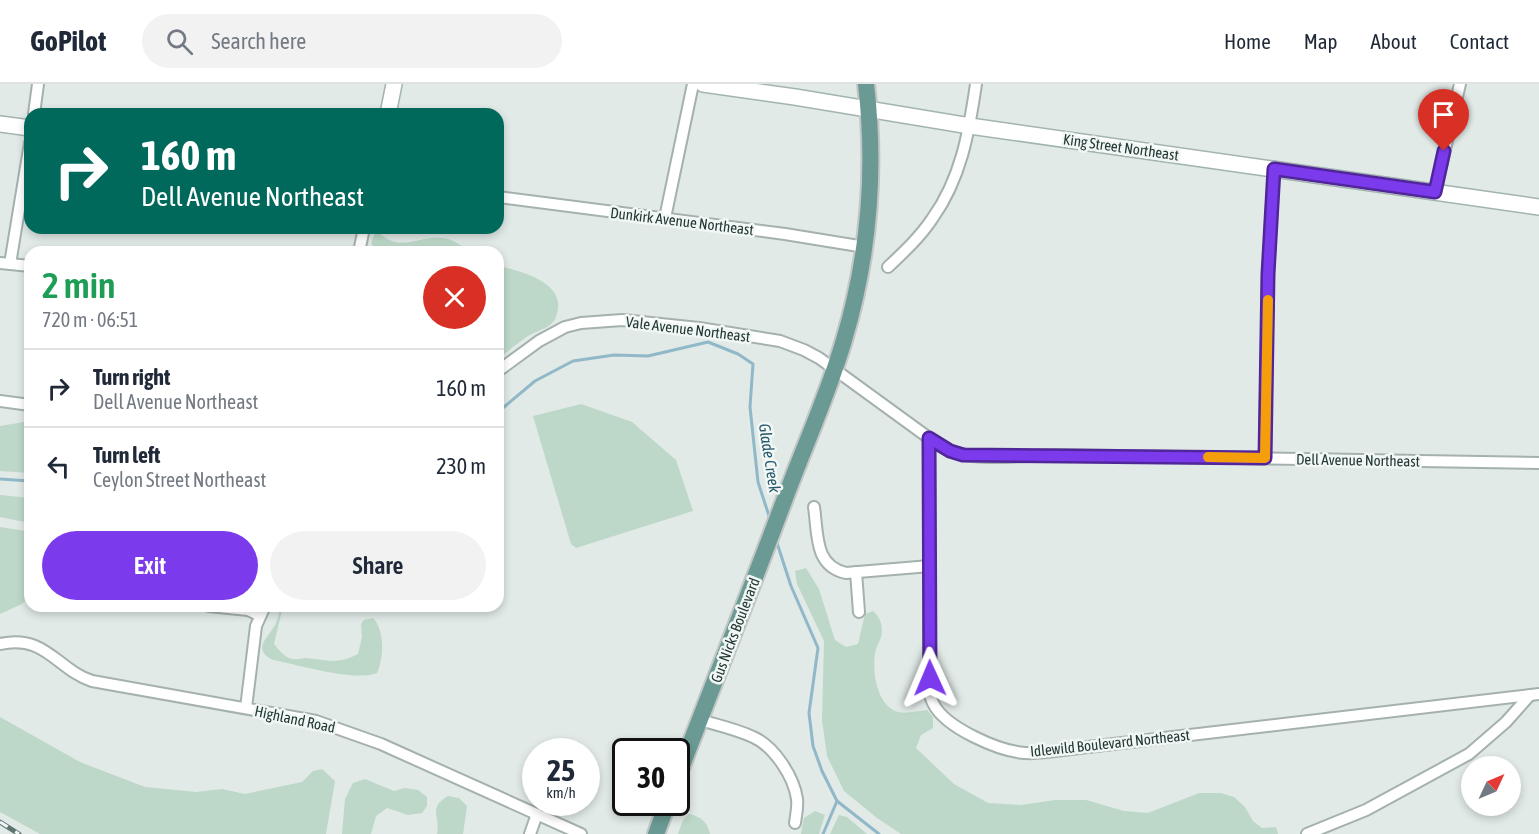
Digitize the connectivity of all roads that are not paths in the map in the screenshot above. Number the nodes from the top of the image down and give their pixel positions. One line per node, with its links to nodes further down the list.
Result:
1 (38, 84): 8 (street)
2 (394, 84): 9 (street)
3 (693, 84): 19 (street)
4 (703, 84): 10 (street, King Street Northeast)
5 (866, 84): 10 (main road, Gus Nicks Boulevard)
6 (976, 84): 12 (street)
7 (1460, 84): 16 (street)
8 (35, 108)
9 (389, 108)
10 (869, 109): 12 (street, King Street Northeast); 20 (main road, Gus Nicks Boulevard)
11 (0, 124): 13 (street)
12 (970, 126): 14 (street, King Street Northeast); 23 (street)
13 (24, 127)
14 (1274, 169): 16 (street, King Street Northeast); 29 (street)
15 (24, 172): 21 (street)
16 (1435, 192): 18 (street, King Street Northeast)
17 (504, 197): 19 (street, Dunkirk Avenue Northeast)
18 (1539, 207)
19 (665, 218): 20 (street, Dunkirk Avenue Northeast)
20 (865, 247): 25 (main road, Gus Nicks Boulevard)
21 (5, 264): 22 (street)
22 (24, 266)
23 (888, 267)
24 (504, 367): 25 (street, Vale Avenue Northeast)
25 (834, 369): 28 (street); 39 (main road, Gus Nicks Boulevard)
26 (0, 401): 27 (street)
27 (24, 404)
28 (929, 438): 29 (street, Dell Avenue Northeast); 32 (street, Idlewild Boulevard Northeast)
29 (1265, 458): 30 (street, Dell Avenue Northeast)
30 (1539, 463)
31 (814, 507): 33 (street)
32 (930, 566): 33 (street); 37 (street, Idlewild Boulevard Northeast)
33 (856, 572): 35 (street)
34 (262, 612): 38 (street)
35 (859, 612)
36 (0, 644): 38 (street, Highland Road)
37 (1534, 695): 49 (street)
38 (246, 708): 41 (street, Highland Road)
39 (700, 720): 40 (main road, Gus Nicks Boulevard); 45 (street)
40 (690, 745)
41 (522, 807)
42 (536, 816): 46 (street)
43 (541, 816): 47 (street, Highland Road)
44 (663, 816): 48 (main road)
45 (795, 823)
46 (530, 834)
47 (581, 834)
48 (656, 834)
49 (1307, 834)

